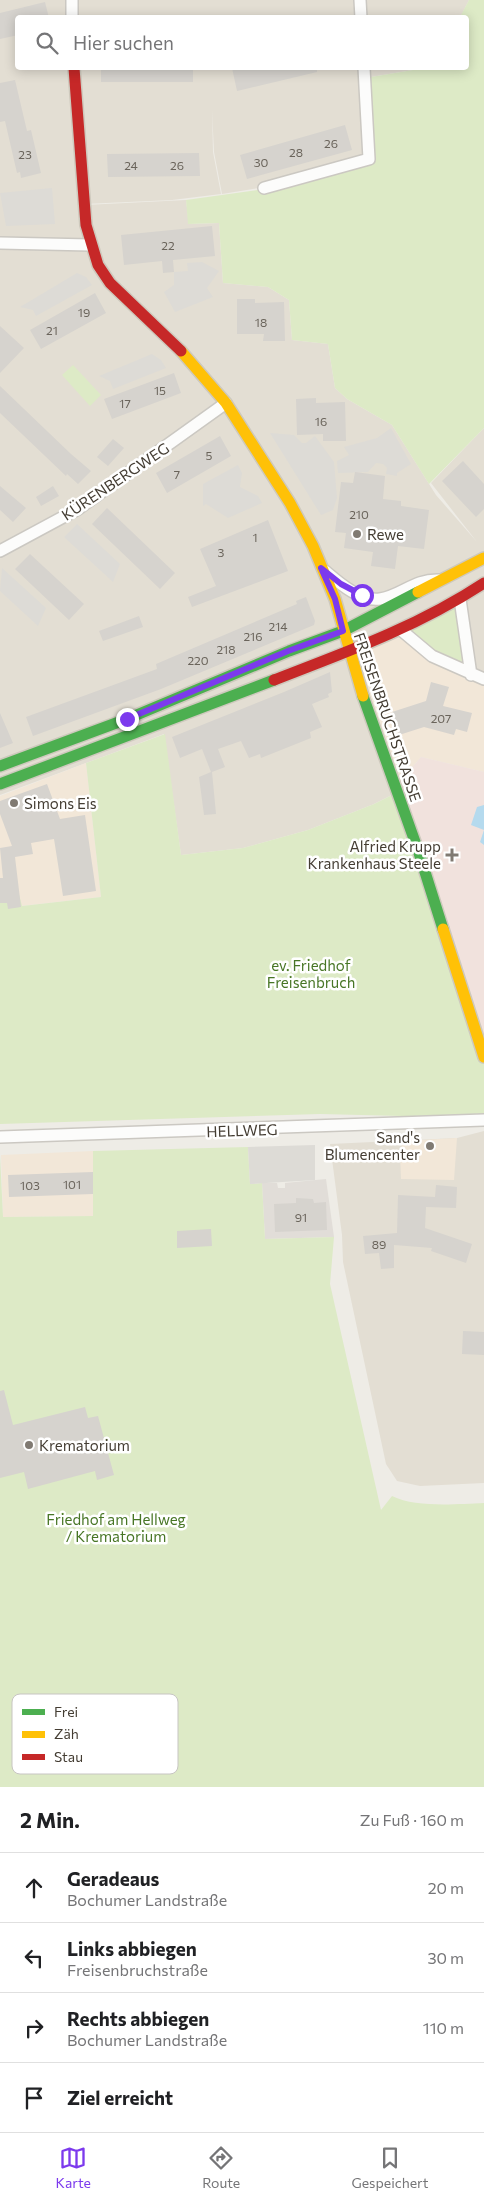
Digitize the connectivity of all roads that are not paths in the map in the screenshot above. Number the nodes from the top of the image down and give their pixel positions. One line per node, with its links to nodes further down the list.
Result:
1 (72, 0): 3 (street)
2 (360, 0): 4 (street)
3 (72, 15)
4 (361, 15)
5 (74, 70): 9 (street, FREISENBRUCHSTRASSE)
6 (364, 70): 7 (street)
7 (264, 188)
8 (0, 243): 9 (street)
9 (90, 245): 10 (street, FREISENBRUCHSTRASSE)
10 (226, 403): 11 (street, KÜRENBERGWEG); 13 (street, FREISENBRUCHSTRASSE)
11 (0, 551)
12 (484, 558): 14 (street)
13 (321, 568): 14 (street); 18 (street, FREISENBRUCHSTRASSE)
14 (443, 580): 18 (street)
15 (484, 583): 16 (street)
16 (460, 599): 17 (street); 20 (street)
17 (401, 630): 19 (street); 20 (street)
18 (343, 631): 19 (street, FREISENBRUCHSTRASSE); 22 (street)
19 (348, 651): 23 (street); 24 (street, FREISENBRUCHSTRASSE)
20 (471, 674): 21 (street)
21 (484, 679)
22 (0, 766)
23 (0, 784)
24 (484, 1057)
25 (484, 1120): 26 (street, HELLWEG)
26 (0, 1137)

